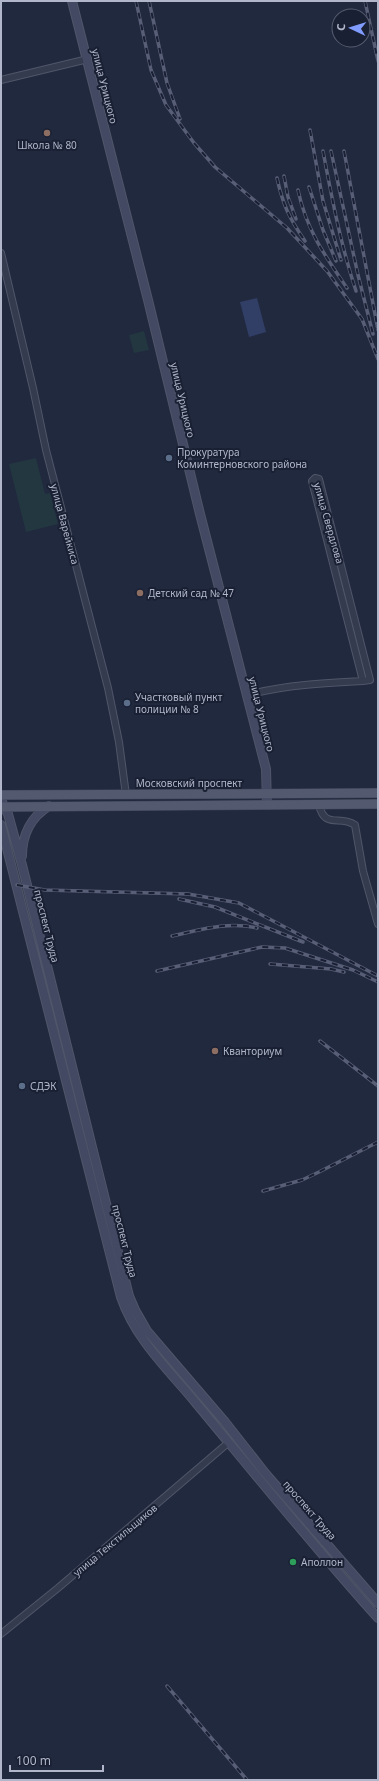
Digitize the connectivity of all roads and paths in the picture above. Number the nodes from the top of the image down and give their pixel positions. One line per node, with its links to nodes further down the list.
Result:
1 (72, 1): 2 (main road, улица Урицкого)
2 (88, 59): 3 (street); 6 (main road, улица Урицкого)
3 (1, 80)
4 (1, 253): 10 (street, улица Варейкиса)
5 (363, 681): 5 (street, улица Свердлова); 6 (street)
6 (247, 695): 7 (main road, улица Урицкого)
7 (267, 793): 8 (main road, Московский проспект); 10 (main road, Московский проспект); 13 (main road, улица Урицкого)
8 (378, 793)
9 (1, 795): 10 (main road, Московский проспект)
10 (126, 795)
11 (2, 804): 15 (main road); 17 (main road, проспект Труда)
12 (378, 804): 14 (main road)
13 (267, 805): 14 (main road); 15 (main road)
14 (319, 805): 18 (street)
15 (50, 806): 17 (main road)
16 (1, 825): 19 (main road, проспект Труда)
17 (22, 865): 19 (main road, проспект Труда)
18 (378, 924)
19 (106, 1222): 20 (main road, проспект Труда); 21 (main road, проспект Труда)
20 (236, 1436): 21 (main road); 22 (main road, проспект Труда)
21 (228, 1443): 23 (main road, проспект Труда); 24 (street, улица Текстильщиков)
22 (378, 1603)
23 (378, 1616)
24 (1, 1634)

